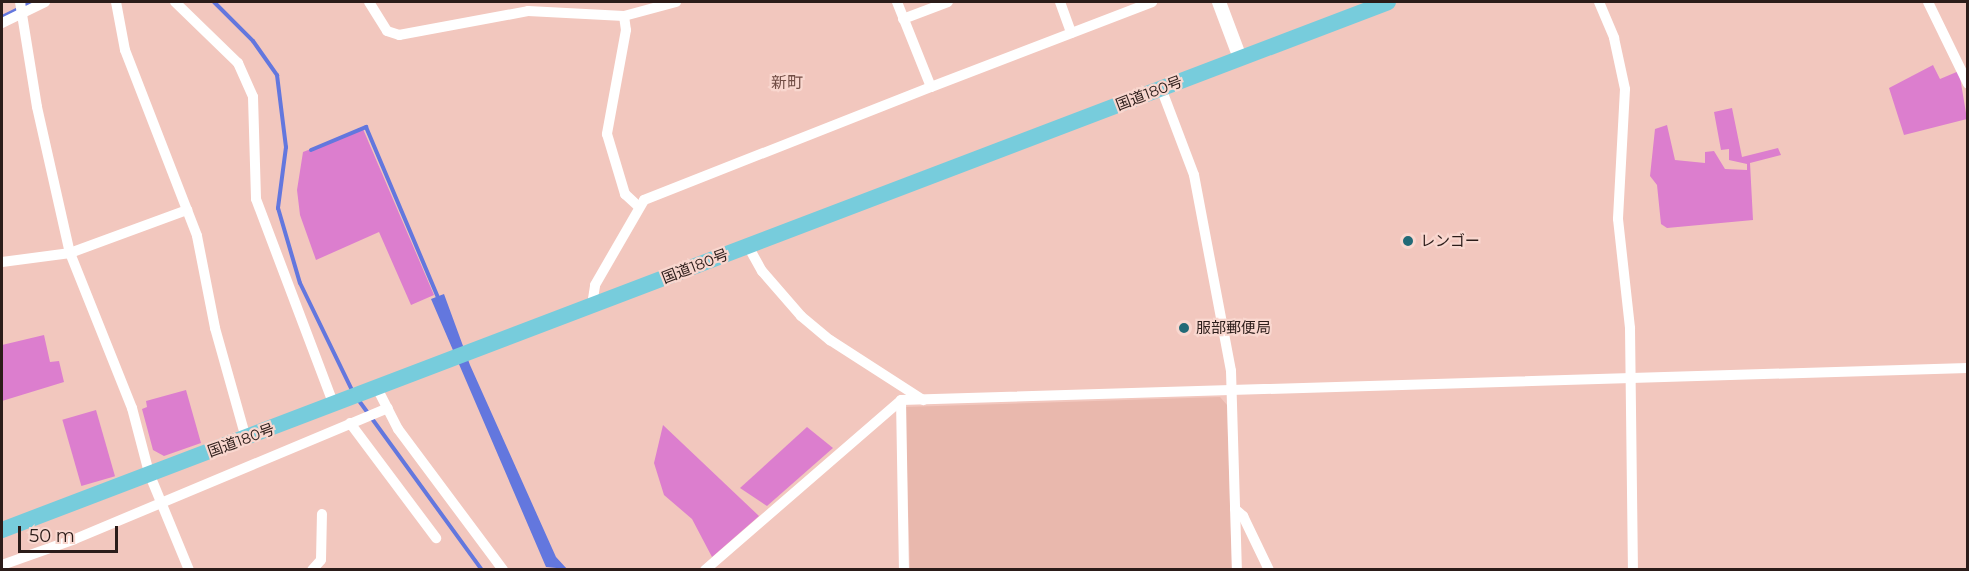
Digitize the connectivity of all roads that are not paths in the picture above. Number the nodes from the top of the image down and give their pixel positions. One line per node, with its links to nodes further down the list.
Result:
1 (45, 2): 14 (street)
2 (116, 2): 24 (street)
3 (175, 2): 35 (street)
4 (369, 2): 15 (street)
5 (676, 2): 15 (street)
6 (897, 2): 16 (street)
7 (948, 2): 16 (street)
8 (1060, 2): 18 (street)
9 (1152, 2): 18 (street)
10 (1219, 2): 19 (street)
11 (1388, 2): 19 (highway, 国道180号)
12 (1599, 2): 30 (street)
13 (1928, 2): 20 (street)
14 (22, 6): 17 (street); 26 (street)
15 (624, 16): 23 (street)
16 (903, 19): 21 (street)
17 (2, 23)
18 (1071, 33): 21 (street)
19 (1240, 58): 22 (highway, 国道180号)
20 (1968, 84)
21 (932, 87): 23 (street)
22 (1161, 88): 25 (highway, 国道180号); 32 (street)
23 (639, 207): 28 (street)
24 (187, 210): 26 (street); 38 (street)
25 (748, 246): 28 (highway, 国道180号); 34 (street)
26 (70, 253): 27 (street); 39 (street)
27 (2, 262)
28 (592, 305): 31 (highway, 国道180号)
29 (1968, 368): 30 (street)
30 (1629, 377): 32 (street); 53 (street)
31 (374, 389): 35 (highway, 国道180号); 36 (street)
32 (1232, 391): 34 (street); 41 (street)
33 (901, 400): 34 (street); 49 (street); 50 (street)
34 (923, 400)
35 (338, 403): 38 (highway, 国道180号)
36 (385, 410): 37 (street); 48 (street)
37 (353, 422): 40 (street); 44 (street)
38 (246, 438): 39 (highway, 国道180号)
39 (149, 473): 40 (street); 43 (highway, 国道180号)
40 (160, 501): 45 (street); 46 (street)
41 (1235, 509): 51 (street); 52 (street)
42 (322, 514): 47 (street)
43 (2, 530)
44 (436, 538)
45 (2, 565)
46 (189, 570)
47 (312, 570)
48 (503, 570)
49 (705, 570)
50 (904, 570)
51 (1237, 570)
52 (1269, 570)
53 (1633, 570)

